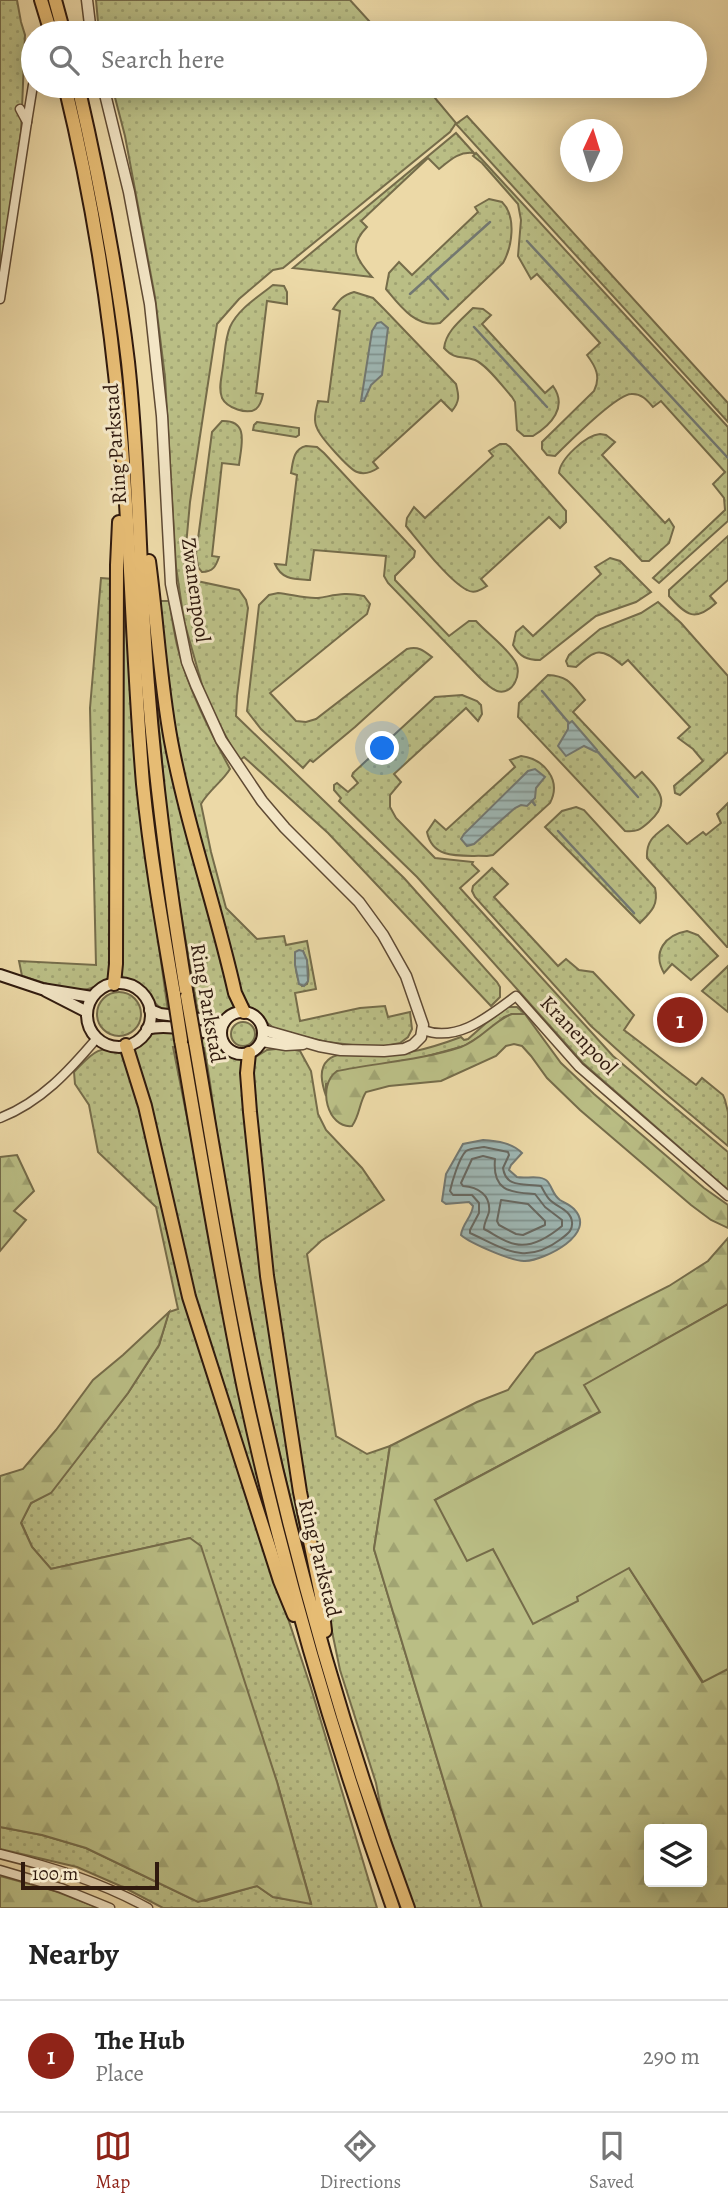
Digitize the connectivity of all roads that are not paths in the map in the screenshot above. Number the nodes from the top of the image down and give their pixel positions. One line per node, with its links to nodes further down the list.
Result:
1 (41, 0): 4 (highway)
2 (55, 0): 5 (highway)
3 (87, 0): 6 (street)
4 (47, 21)
5 (61, 21)
6 (90, 21)
7 (31, 98): 12 (street)
8 (68, 98): 14 (highway, Ring Parkstad)
9 (81, 98): 15 (highway, Ring Parkstad)
10 (106, 98): 25 (street, Zwanenpool)
11 (20, 109): 12 (street)
12 (27, 122): 13 (street)
13 (0, 299)
14 (123, 455): 17 (highway); 33 (highway, Ring Parkstad, bridge)
15 (137, 481): 22 (highway); 33 (highway, Ring Parkstad, bridge)
16 (0, 975): 18 (main road)
17 (114, 984): 19 (main road); 20 (main road)
18 (42, 989): 19 (main road); 21 (main road)
19 (92, 997): 21 (main road)
20 (150, 1010): 23 (main road); 24 (main road)
21 (87, 1012): 27 (main road)
22 (244, 1012): 23 (main road); 26 (main road)
23 (224, 1021): 28 (main road)
24 (147, 1029): 28 (main road); 29 (main road)
25 (423, 1031): 26 (street); 32 (street, Kranenpool)
26 (262, 1036): 30 (main road)
27 (97, 1038): 29 (main road); 31 (street)
28 (221, 1038): 30 (main road)
29 (126, 1045): 33 (highway)
30 (249, 1053): 33 (highway)
31 (0, 1118)
32 (728, 1196)
33 (324, 1672): 38 (highway, Ring Parkstad); 39 (highway, Ring Parkstad)
34 (0, 1854): 37 (street)
35 (0, 1870): 36 (street)
36 (110, 1908)
37 (148, 1908)
38 (393, 1908)
39 (408, 1908)

